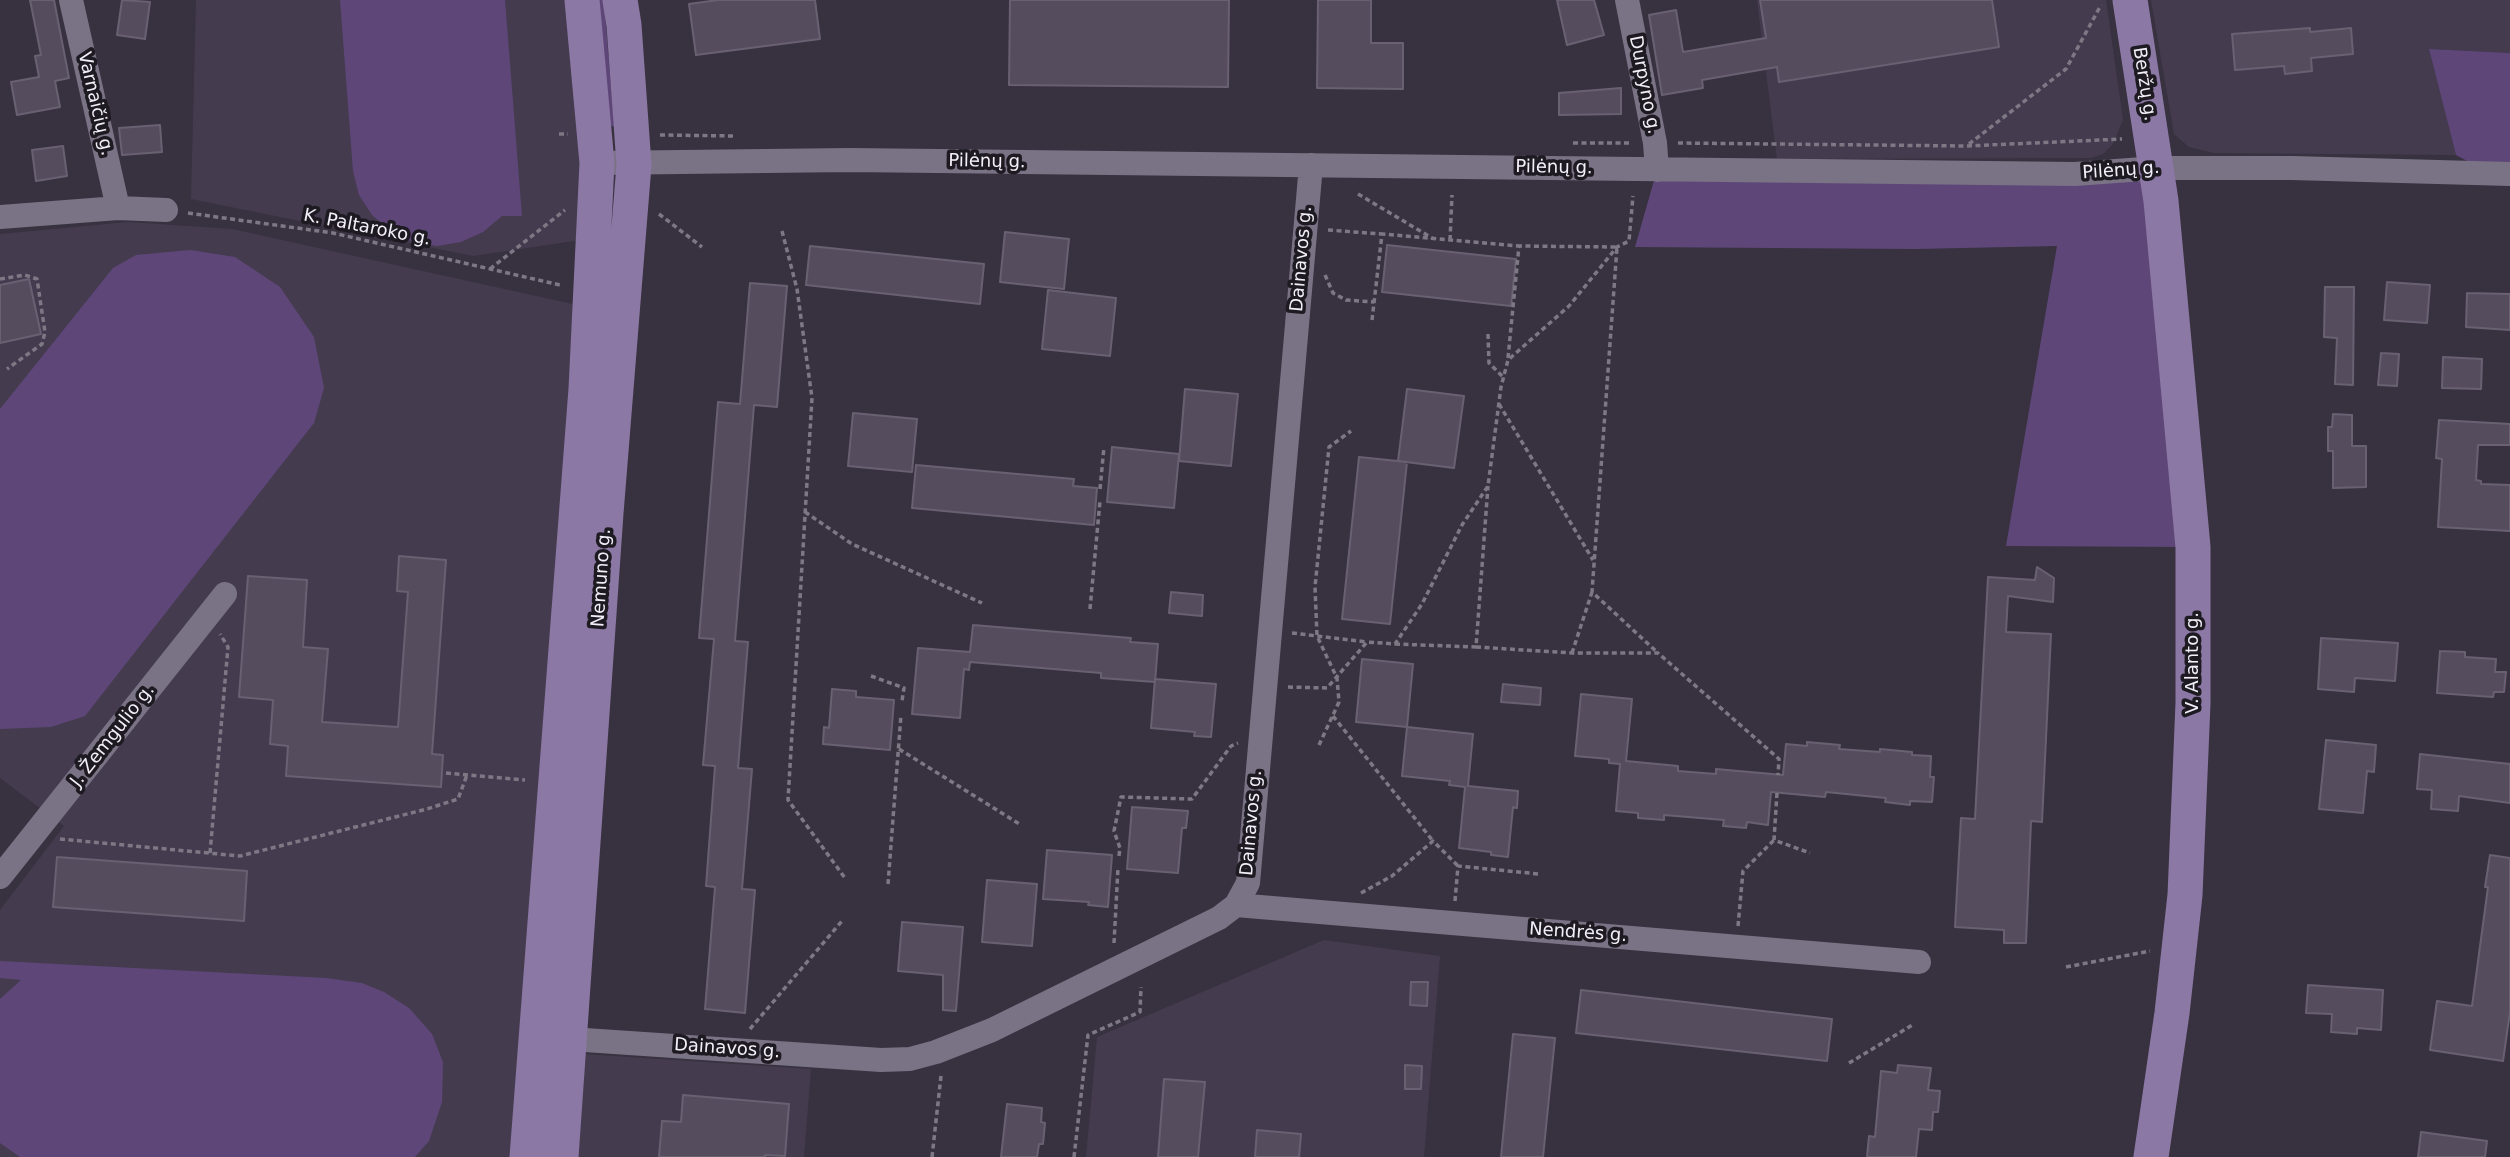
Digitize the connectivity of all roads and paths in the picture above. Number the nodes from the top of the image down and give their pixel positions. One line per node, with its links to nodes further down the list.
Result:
1 (71, 0): 16 (street, Varnaičių g.)
2 (582, 0): 8 (main road, Nemuno g.)
3 (620, 0): 9 (main road, Nemuno g.)
4 (1628, 0): 11 (street, Durpyno g.)
5 (2104, 0): 7 (path)
6 (2130, 0): 7 (main road, Beržų g.)
7 (2154, 153): 11 (street, Pilėnų g.); 12 (street, Pilėnų g.); 91 (main road, V. Alanto g.)
8 (597, 163): 9 (street, Pilėnų g.); 101 (main road, Nemuno g.)
9 (634, 165): 10 (street, Pilėnų g.); 97 (main road, Nemuno g.)
10 (1311, 165): 11 (street, Pilėnų g.); 52 (street, Dainavos g.)
11 (1657, 170)
12 (2510, 174)
13 (1358, 194): 24 (path)
14 (1452, 195): 25 (path)
15 (1633, 196): 28 (path)
16 (118, 208): 17 (street); 20 (street)
17 (166, 210): 30 (path, K. Paltaroko g.)
18 (565, 210): 30 (path)
19 (656, 211): 27 (path)
20 (0, 217)
21 (1325, 230): 23 (path)
22 (782, 231): 45 (path)
23 (1382, 234): 24 (path); 33 (path)
24 (1434, 239): 25 (path)
25 (1450, 240): 26 (path)
26 (1519, 246): 28 (path); 36 (path)
27 (702, 247)
28 (1617, 247): 36 (path); 46 (path)
29 (1322, 268): 33 (path)
30 (490, 269): 32 (path, K. Paltaroko g.)
31 (0, 279): 37 (path)
32 (560, 285)
33 (1374, 302): 34 (path)
34 (1373, 320)
35 (1488, 334): 38 (path)
36 (1507, 360): 38 (path)
37 (7, 369)
38 (1503, 378): 39 (path)
39 (1499, 403): 42 (path); 46 (path)
40 (1351, 431): 53 (path)
41 (1104, 447): 43 (path)
42 (1489, 486): 55 (path); 56 (path)
43 (1100, 489)
44 (1100, 501): 50 (path)
45 (805, 512): 49 (path); 84 (path)
46 (1594, 561): 47 (path)
47 (1592, 593): 57 (path); 58 (path)
48 (225, 594): 51 (street, J. Žemgulio g.)
49 (982, 603)
50 (1090, 609)
51 (208, 615): 74 (street, J. Žemgulio g.); 77 (path)
52 (1269, 631): 53 (path); 61 (street, Dainavos g.)
53 (1317, 636): 54 (path); 60 (path)
54 (1367, 642): 55 (path); 60 (path)
55 (1395, 644): 56 (path)
56 (1476, 648): 57 (path)
57 (1572, 653): 58 (path)
58 (1658, 653): 70 (path)
59 (872, 676): 62 (path)
60 (1337, 678): 61 (path); 64 (path)
61 (1265, 686): 65 (street, Dainavos g.)
62 (902, 701)
63 (901, 715): 67 (path)
64 (1333, 716): 66 (path); 76 (path)
65 (1261, 735): 79 (path); 86 (street, Dainavos g.)
66 (1319, 745)
67 (899, 749): 73 (path); 85 (path)
68 (446, 773): 69 (path)
69 (467, 775): 71 (path); 77 (path)
70 (1778, 775)
71 (525, 780)
72 (1777, 793): 75 (path)
73 (1021, 825)
74 (32, 836): 77 (path); 83 (street, J. Žemgulio g.)
75 (1774, 840): 78 (path); 90 (path)
76 (1433, 841): 80 (path); 87 (path)
77 (210, 853)
78 (1810, 853)
79 (1119, 856)
80 (1458, 866): 82 (path); 89 (path)
81 (1118, 868): 92 (path)
82 (1538, 874)
83 (0, 877)
84 (845, 878)
85 (888, 884)
86 (1236, 905): 87 (street, Nendrės g.); 98 (street, Dainavos g.)
87 (1325, 913): 89 (street, Nendrės g.)
88 (842, 921): 98 (path)
89 (1453, 923): 90 (street, Nendrės g.)
90 (1736, 945): 93 (street, Nendrės g.)
91 (2179, 946): 94 (path); 105 (main road, V. Alanto g.)
92 (1113, 953)
93 (1919, 962)
94 (2066, 967)
95 (1141, 987): 104 (path)
96 (1914, 1024): 99 (path)
97 (570, 1039): 98 (street, Dainavos g.); 102 (main road, Nemuno g.)
98 (733, 1050)
99 (1849, 1063)
100 (942, 1065): 103 (path)
101 (527, 1157)
102 (561, 1157)
103 (932, 1157)
104 (1074, 1157)
105 (2151, 1157)

